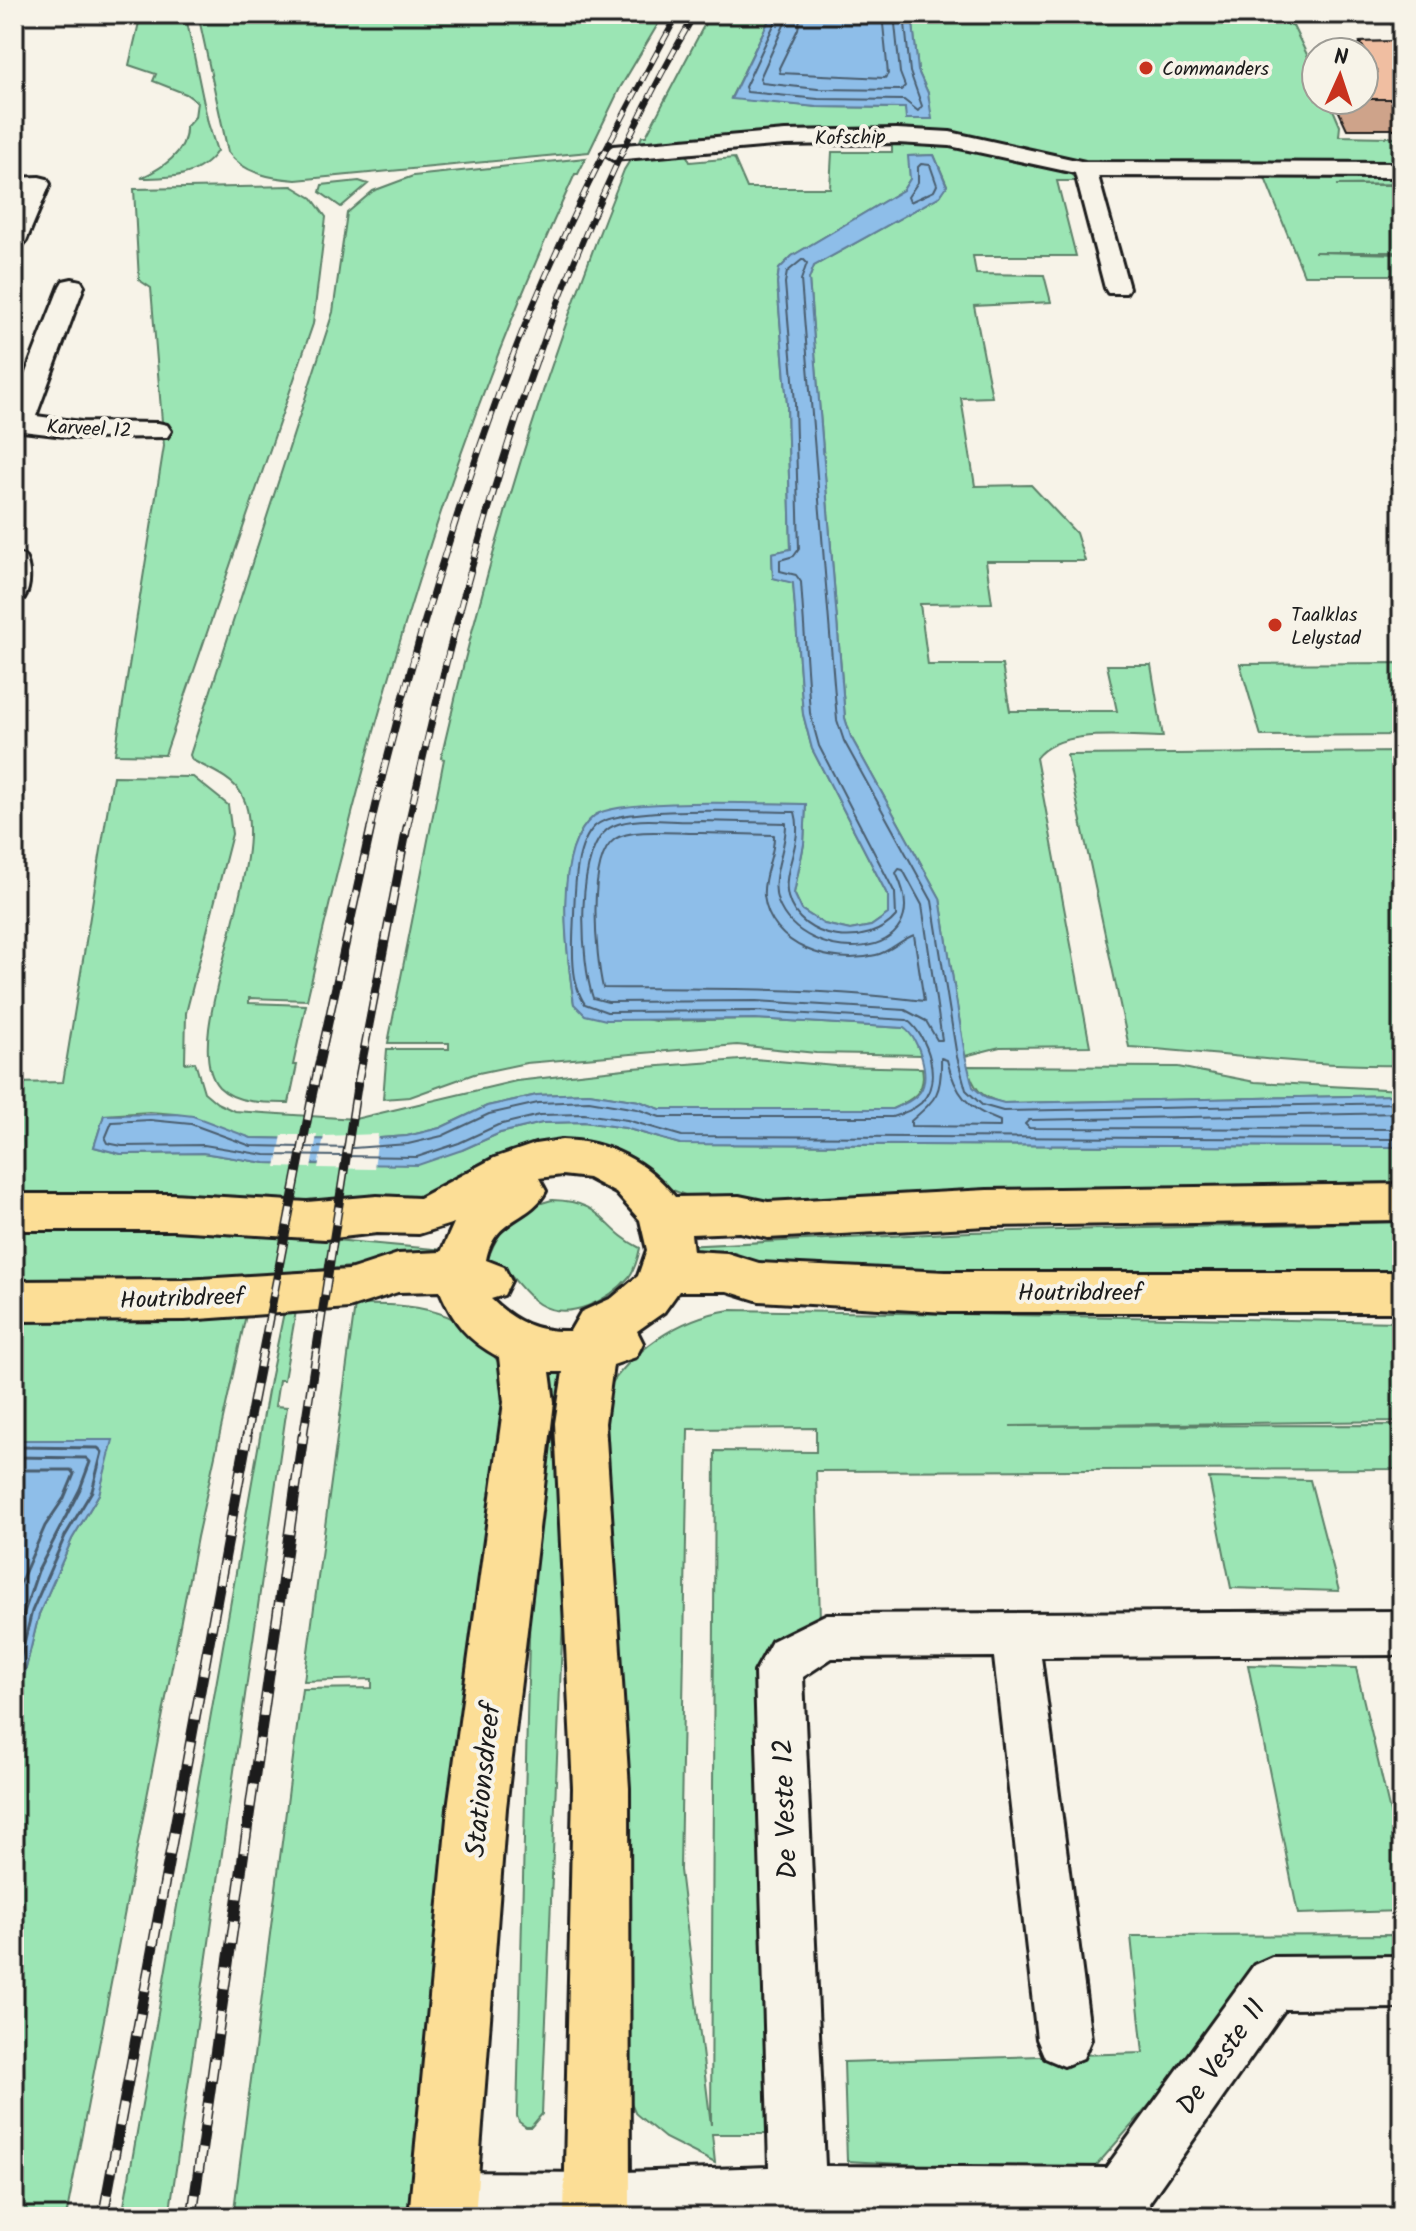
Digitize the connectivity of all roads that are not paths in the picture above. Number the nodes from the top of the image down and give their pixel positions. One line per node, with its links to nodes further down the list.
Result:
1 (613, 153): 2 (street, Kofschip)
2 (1085, 169): 3 (street, Kofschip); 7 (street)
3 (1402, 170)
4 (14, 185): 5 (street)
5 (14, 241)
6 (72, 286): 8 (street, Karveel 12)
7 (1117, 288)
8 (17, 422): 9 (street, Karveel 12)
9 (158, 431)
10 (14, 562): 11 (street)
11 (14, 592)
12 (1402, 1202): 15 (main road)
13 (14, 1212): 14 (main road)
14 (461, 1252): 15 (main road); 17 (main road, Houtribdreef); 18 (main road); 19 (main road)
15 (664, 1260): 16 (main road, Houtribdreef); 18 (main road)
16 (1402, 1292)
17 (14, 1301)
18 (596, 1338): 19 (main road); 27 (main road)
19 (522, 1345): 26 (main road, Stationsdreef)
20 (1402, 1633): 21 (street, De Veste 12)
21 (1015, 1636): 23 (street); 24 (street, De Veste 12)
22 (1402, 1982): 25 (street, De Veste 11)
23 (1064, 2039)
24 (798, 2194): 25 (street); 27 (street)
25 (1121, 2207)
26 (442, 2208): 27 (street)
27 (597, 2209)

